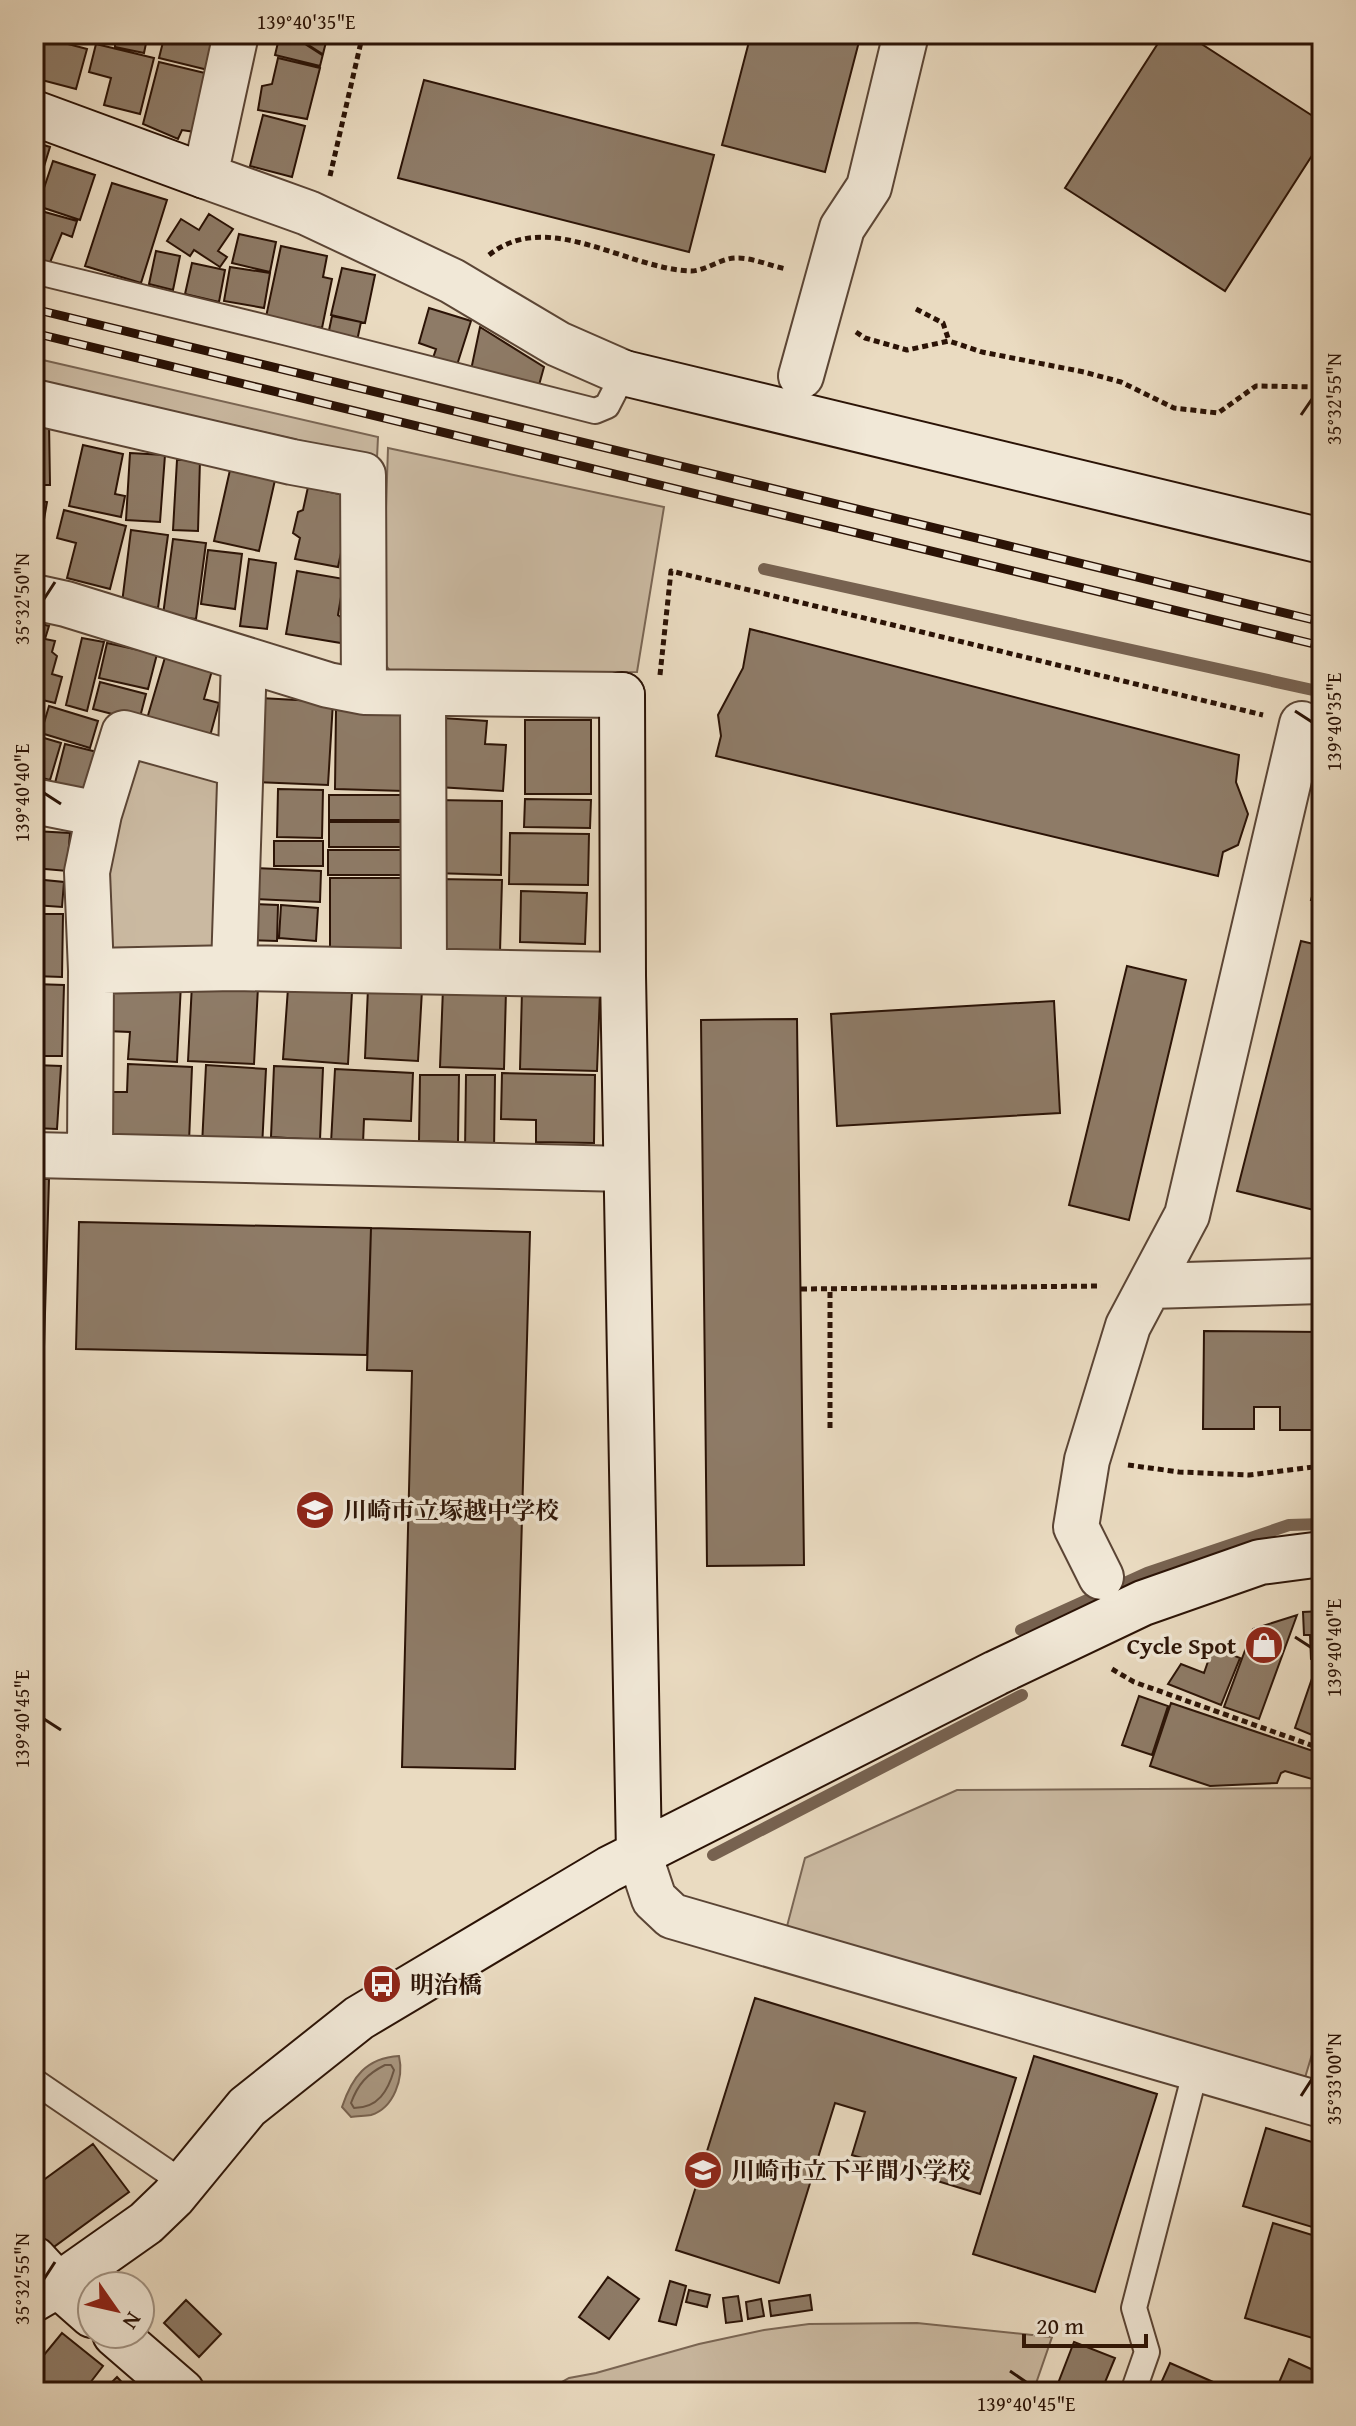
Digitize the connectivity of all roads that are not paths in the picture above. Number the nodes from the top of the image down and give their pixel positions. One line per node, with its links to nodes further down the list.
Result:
1 (236, 34): 4 (street)
2 (906, 34): 7 (street)
3 (34, 113): 4 (street)
4 (205, 176): 6 (street)
5 (34, 271): 6 (lane)
6 (624, 373): 9 (street)
7 (801, 376)
8 (34, 402): 12 (street)
9 (1322, 541)
10 (34, 597): 11 (street)
11 (244, 659): 12 (street); 15 (street)
12 (364, 692): 13 (street)
13 (423, 694): 20 (street); 21 (street)
14 (1302, 724): 26 (street)
15 (239, 765): 17 (street); 18 (street)
16 (34, 801): 17 (street)
17 (99, 814): 19 (street)
18 (234, 968): 19 (street); 20 (street)
19 (91, 971): 23 (street)
20 (424, 971): 21 (street)
21 (623, 975): 24 (street)
22 (34, 1155): 23 (street)
23 (90, 1156): 24 (street)
24 (626, 1169): 29 (street)
25 (1322, 1281): 26 (street)
26 (1150, 1286): 28 (street)
27 (1322, 1554): 29 (street)
28 (1101, 1577)
29 (639, 1854): 30 (street); 33 (street)
30 (1196, 2069): 32 (street); 38 (lane)
31 (34, 2081): 33 (lane)
32 (1322, 2105)
33 (185, 2184): 34 (street)
34 (42, 2281): 35 (street)
35 (76, 2304)
36 (133, 2350): 37 (street)
37 (182, 2392)
38 (1133, 2392)

